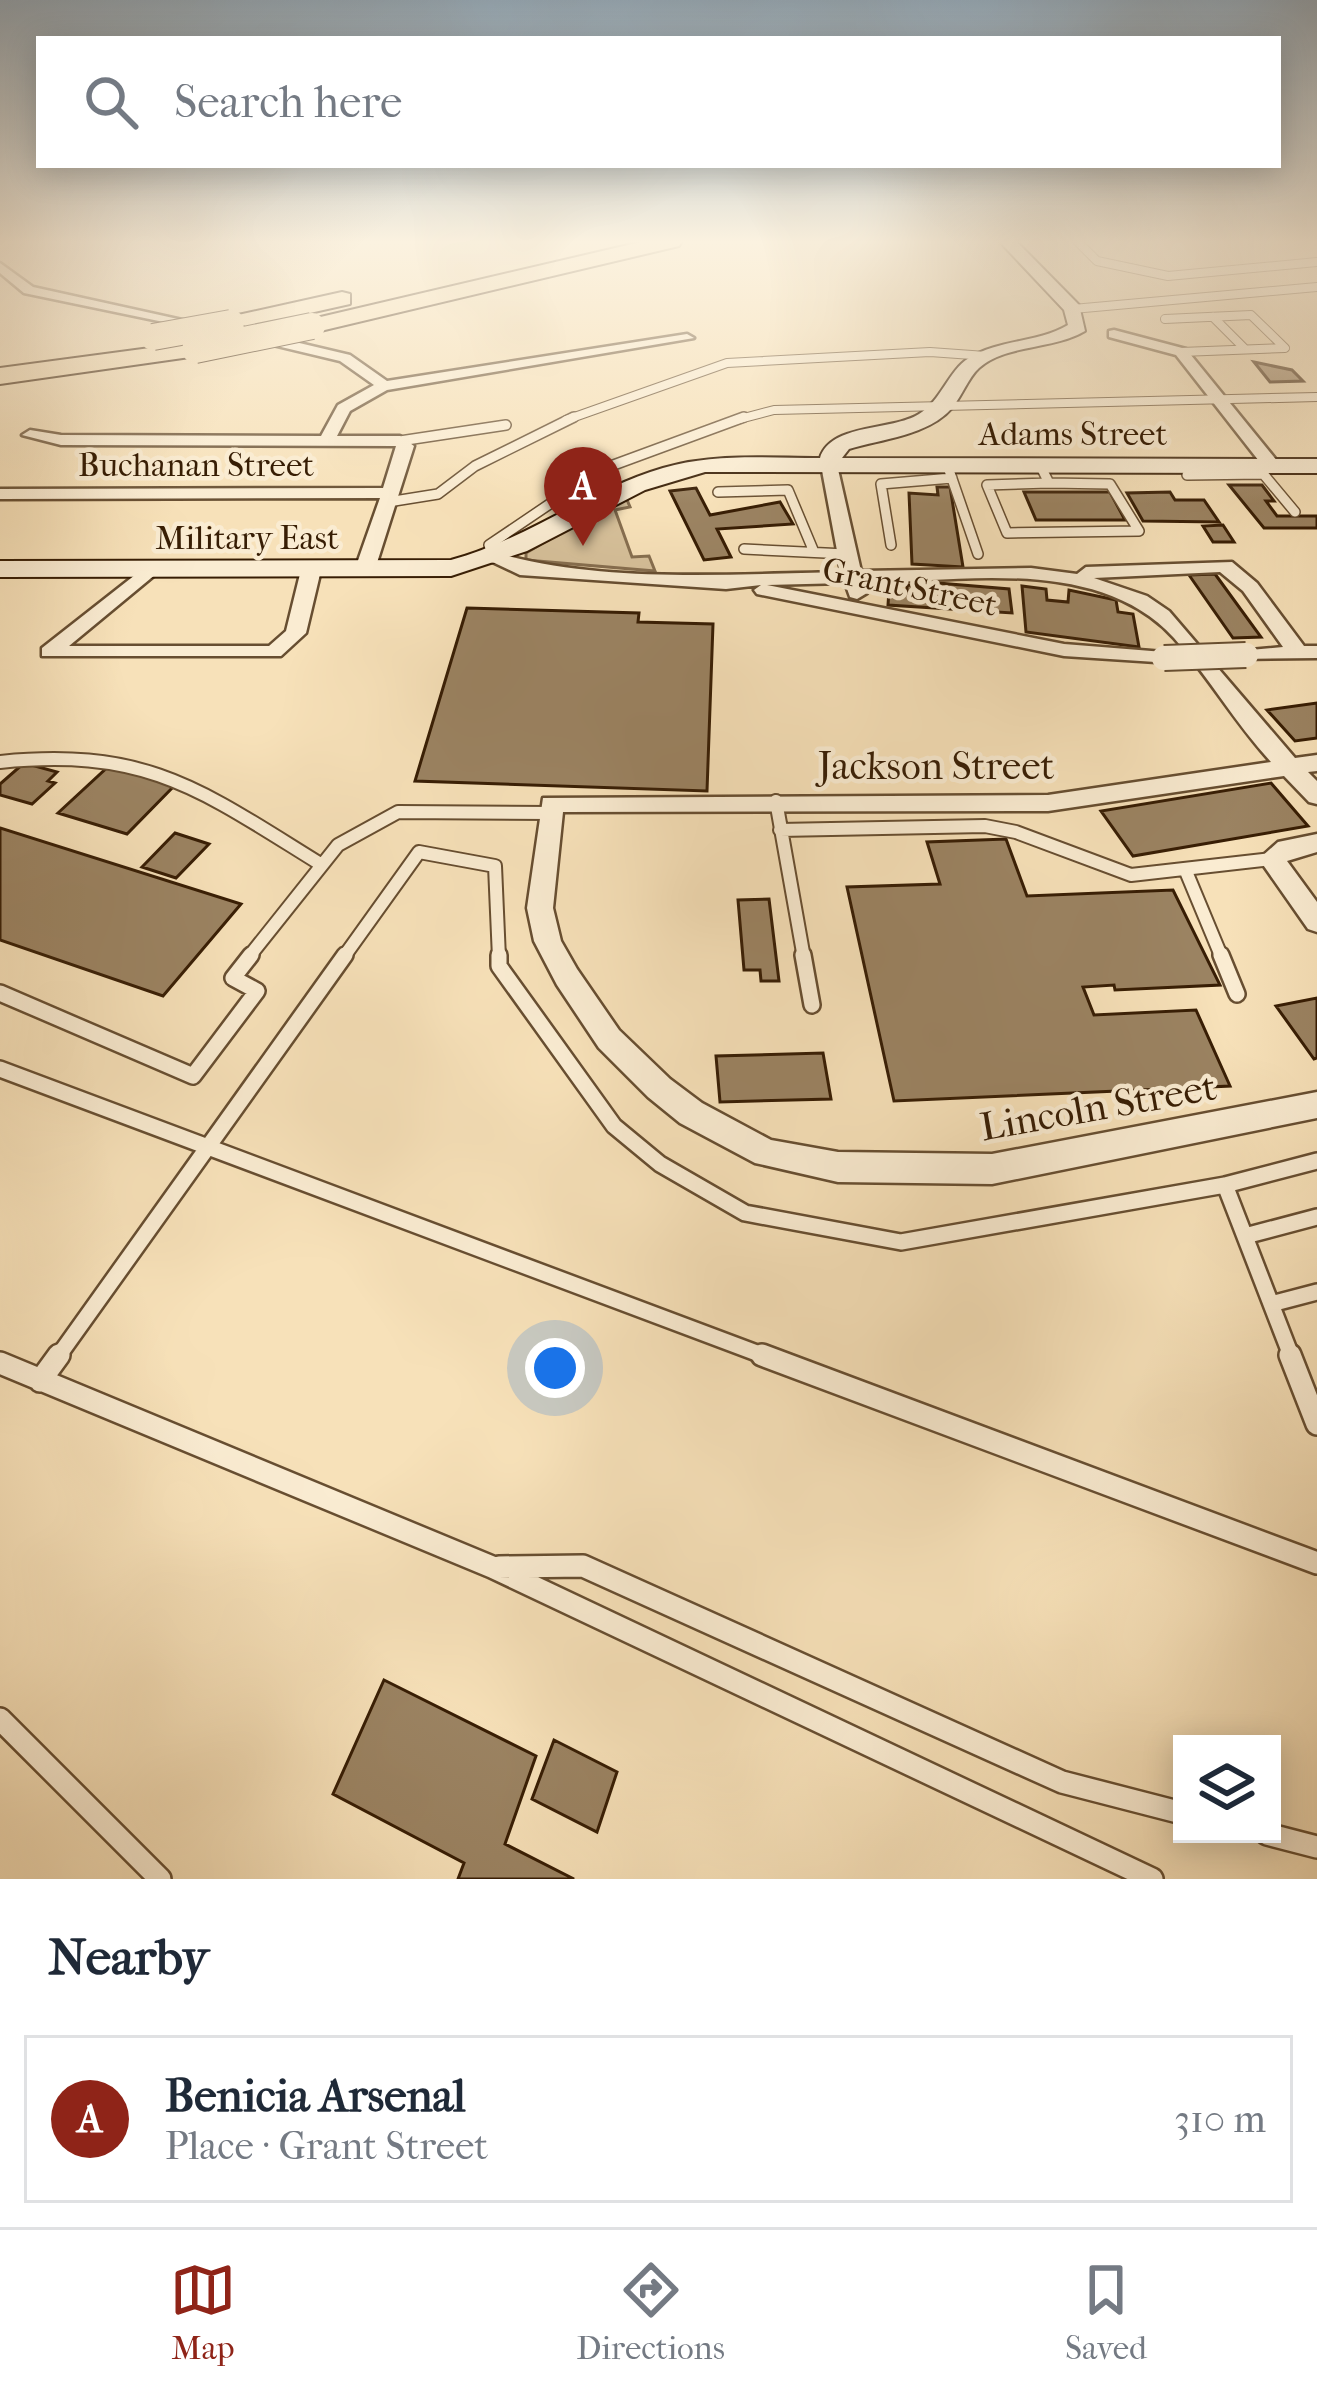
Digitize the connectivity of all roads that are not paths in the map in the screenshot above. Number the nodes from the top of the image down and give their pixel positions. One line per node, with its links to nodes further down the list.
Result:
1 (202, 329): 12 (highway, bridge)
2 (218, 329): 14 (street)
3 (299, 329): 13 (highway, bridge)
4 (1073, 329): 11 (street)
5 (1225, 329): 9 (lane)
6 (1265, 329): 9 (lane)
7 (1114, 334): 10 (street)
8 (687, 338): 14 (street)
9 (1246, 350): 10 (lane)
10 (1181, 352): 16 (street)
11 (986, 356): 17 (street); 30 (lane)
12 (0, 357)
13 (0, 376)
14 (383, 386): 20 (street)
15 (1317, 397): 16 (lane)
16 (1222, 400): 17 (lane); 24 (street)
17 (943, 406): 22 (street); 37 (lane)
18 (506, 425): 21 (lane)
19 (30, 435): 20 (street, Buchanan Street)
20 (327, 439): 21 (street, Buchanan Street)
21 (400, 441): 30 (street)
22 (829, 465): 25 (street, Adams Street); 35 (street); 37 (street, Adams Street)
23 (1317, 466): 24 (street, Adams Street)
24 (1264, 469): 26 (street, Adams Street); 27 (lane); 31 (lane)
25 (949, 472): 26 (street, Adams Street); 32 (lane); 36 (lane)
26 (1045, 474): 26 (lane)
27 (1186, 475)
28 (718, 492): 34 (lane)
29 (0, 494): 30 (street, Buchanan Street)
30 (390, 498): 40 (street)
31 (1295, 512)
32 (891, 545)
33 (744, 549): 34 (lane)
34 (814, 552): 35 (lane)
35 (846, 554): 42 (street)
36 (978, 554)
37 (493, 558): 40 (street, Military East); 44 (street, Grant Street)
38 (0, 569): 41 (street, Military East)
39 (319, 569): 40 (street, Military East); 41 (street, Military East); 41 (street)
40 (365, 569)
41 (149, 570)
42 (851, 576): 43 (street); 44 (street); 45 (street)
43 (1070, 578): 46 (street); 49 (street)
44 (708, 580): 45 (street, Grant Street)
45 (862, 609): 46 (street, Grant Street, bridge)
46 (1308, 652)
47 (0, 762): 56 (lane)
48 (1317, 763): 49 (street, Jackson Street)
49 (1291, 767): 50 (street); 51 (street, Jackson Street)
50 (1317, 796)
51 (776, 801): 52 (street, Jackson Street); 53 (lane)
52 (551, 809): 56 (lane); 63 (street, Lincoln Street)
53 (780, 830): 57 (lane); 61 (lane)
54 (1317, 843): 55 (street)
55 (1272, 859): 57 (lane); 58 (street)
56 (322, 865): 59 (lane)
57 (1185, 868): 60 (lane)
58 (1317, 922)
59 (0, 993)
60 (1237, 994)
61 (812, 1005)
62 (0, 1069): 64 (lane)
63 (1317, 1105)
64 (208, 1148): 66 (lane); 72 (lane); 75 (lane)
65 (1317, 1160): 66 (lane)
66 (1225, 1185): 68 (lane)
67 (1317, 1217): 68 (lane)
68 (1245, 1235): 70 (lane)
69 (1317, 1292): 70 (lane)
70 (1271, 1304): 73 (lane)
71 (0, 1363): 72 (lane)
72 (40, 1381): 76 (lane)
73 (1309, 1381): 74 (lane)
74 (1317, 1424)
75 (1317, 1563)
76 (492, 1567): 78 (lane); 82 (lane)
77 (0, 1719): 81 (lane)
78 (1173, 1811)
79 (1281, 1838): 80 (lane)
80 (1317, 1847)
81 (160, 1879)
82 (1152, 1879)

